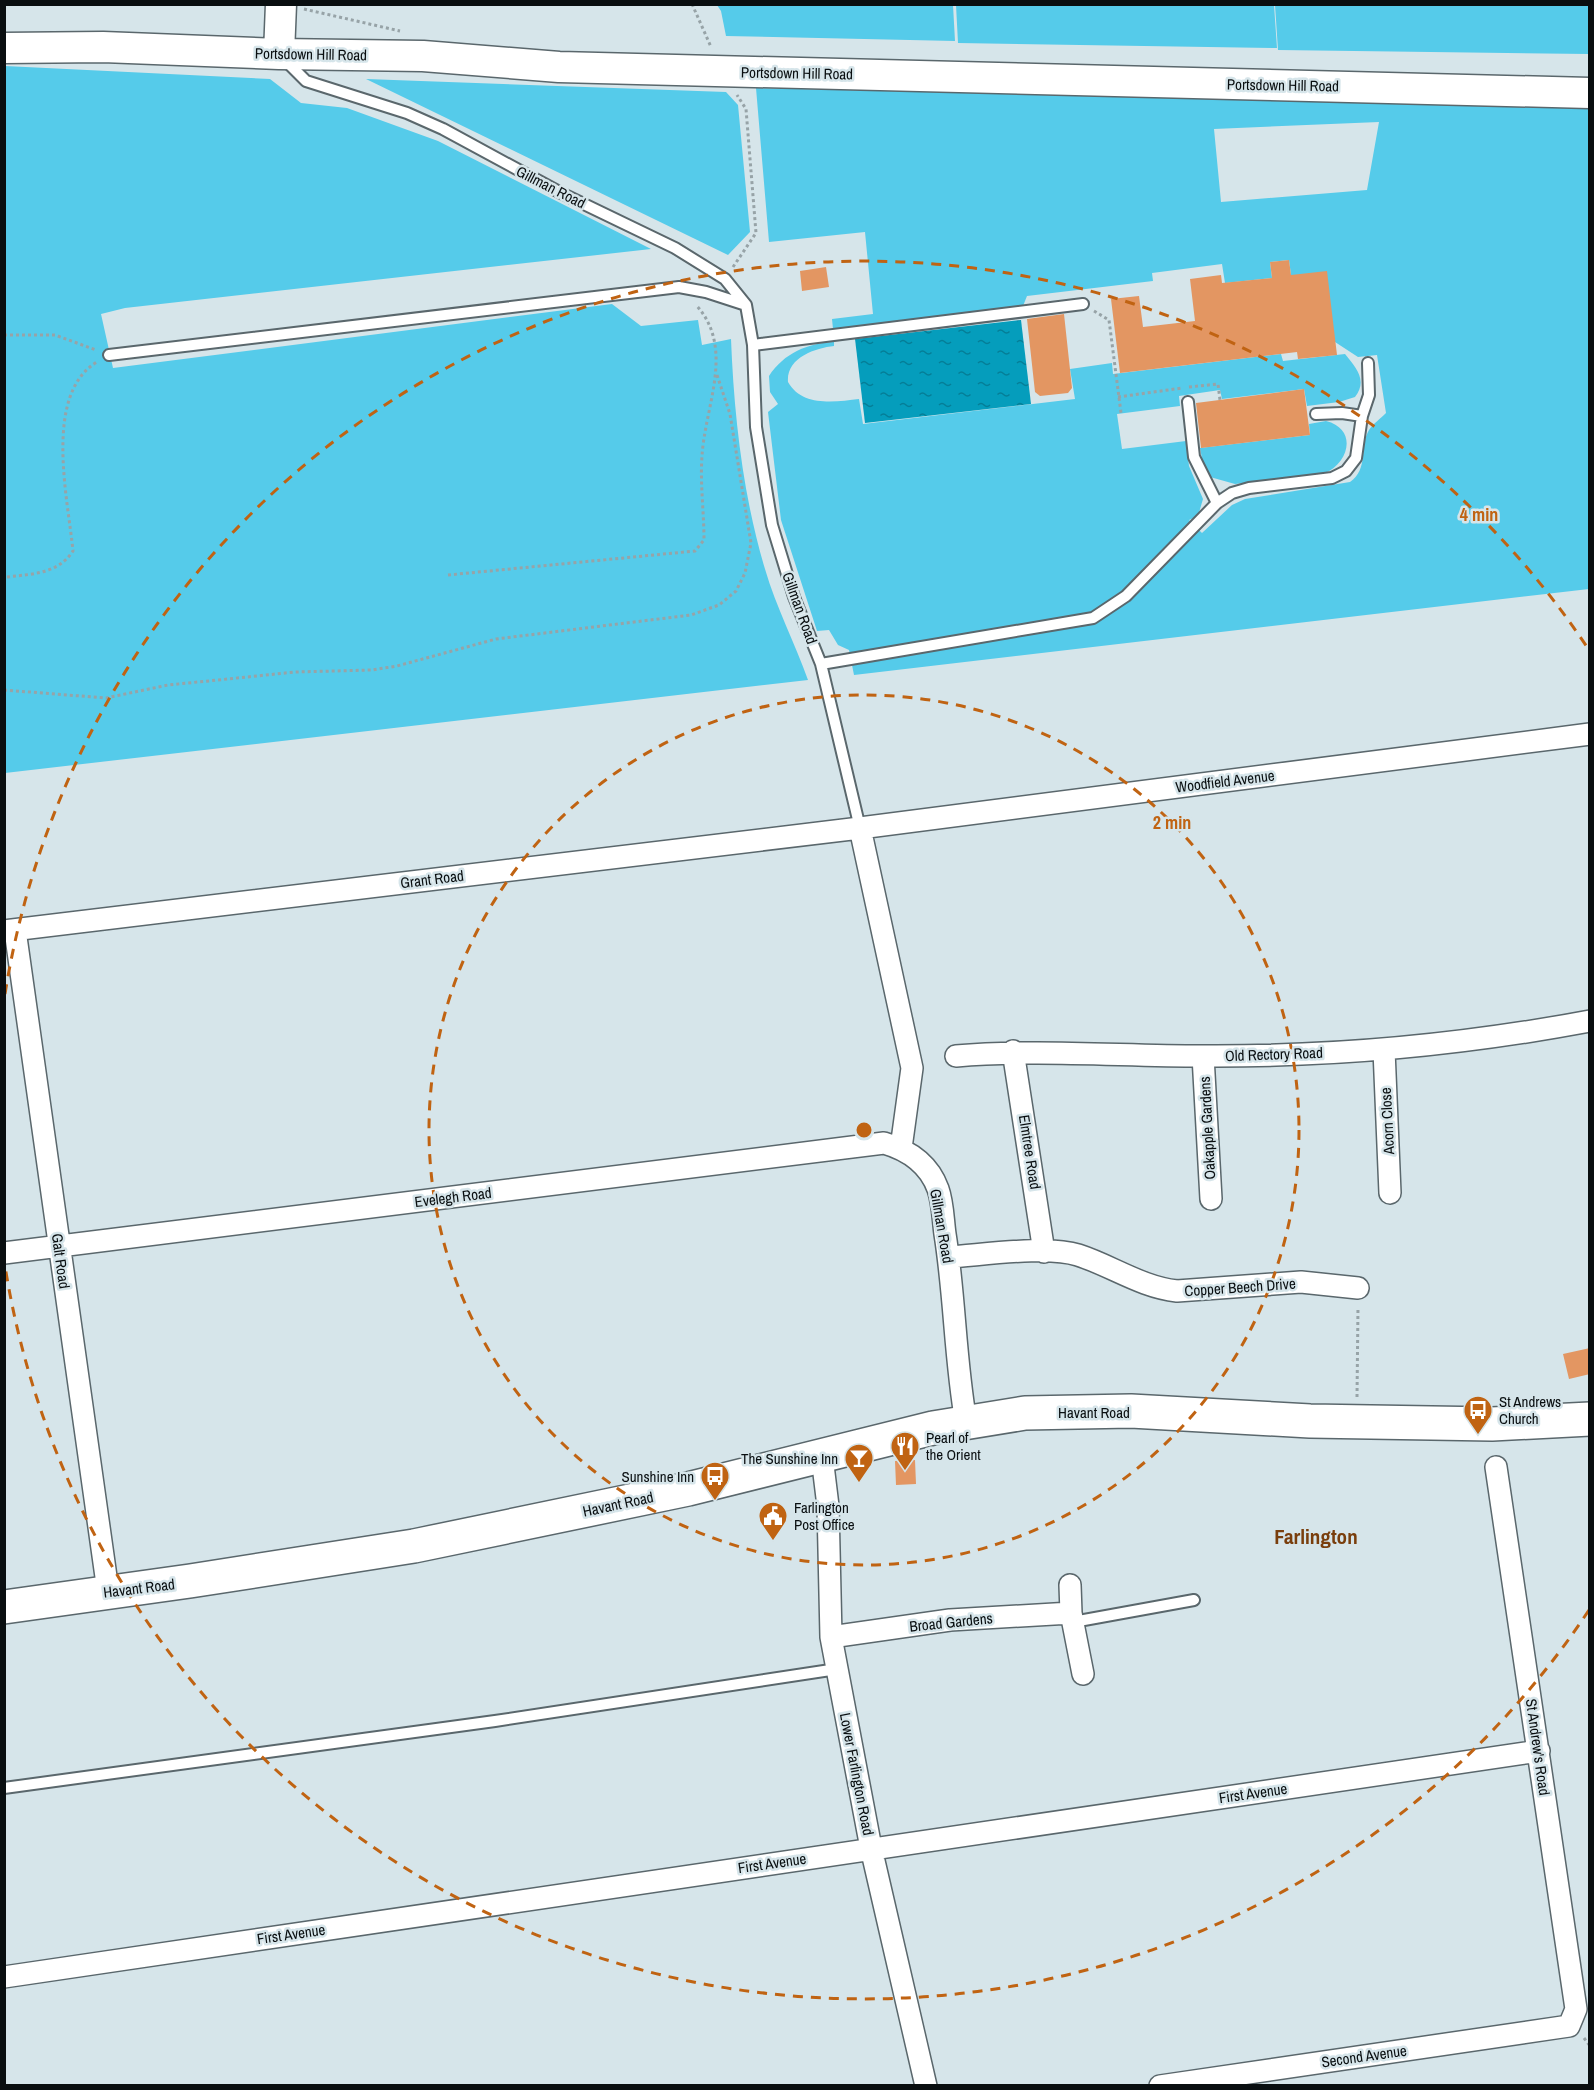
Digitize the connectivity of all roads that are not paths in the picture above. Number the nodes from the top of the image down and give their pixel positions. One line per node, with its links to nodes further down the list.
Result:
1 (281, 4): 3 (main road)
2 (4, 48): 3 (main road, Portsdown Hill Road)
3 (279, 54): 4 (main road, Portsdown Hill Road); 6 (lane, Gillman Road)
4 (1590, 93)
5 (1083, 303): 7 (lane)
6 (746, 305): 7 (lane, Gillman Road); 8 (lane)
7 (753, 345): 14 (lane, Gillman Road)
8 (108, 355)
9 (1368, 363): 12 (lane)
10 (1188, 402): 13 (lane)
11 (1316, 414): 12 (lane)
12 (1362, 416): 13 (lane)
13 (1217, 503): 14 (lane)
14 (821, 664): 16 (lane, Gillman Road)
15 (1590, 734): 16 (street, Woodfield Avenue)
16 (860, 828): 17 (street, Grant Road); 23 (street, Gillman Road)
17 (10, 931): 26 (street, Galt Road)
18 (1590, 1021): 19 (street, Old Rectory Road)
19 (1384, 1050): 22 (street, Old Rectory Road); 24 (street, Acorn Close)
20 (1013, 1051): 21 (street, Old Rectory Road); 22 (street, Old Rectory Road); 27 (street, Elmtree Road)
21 (956, 1056)
22 (1203, 1056): 25 (street, Oakapple Gardens)
23 (901, 1148): 26 (street, Evelegh Road); 29 (street, Gillman Road)
24 (1390, 1193)
25 (1211, 1199)
26 (59, 1246): 28 (street, Evelegh Road); 36 (street, Galt Road)
27 (1044, 1252): 29 (street, Copper Beech Drive); 30 (street, Copper Beech Drive)
28 (4, 1253)
29 (949, 1257): 32 (street, Gillman Road)
30 (1358, 1288)
31 (1590, 1419): 32 (main road, Havant Road)
32 (966, 1422): 33 (main road, Havant Road)
33 (822, 1457): 36 (main road, Havant Road); 40 (street, Lower Farlington Road)
34 (1497, 1467): 43 (street, St Andrew's Road)
35 (1070, 1585): 39 (street)
36 (108, 1592): 38 (main road, Havant Road)
37 (1194, 1600): 39 (lane)
38 (4, 1606)
39 (1072, 1617): 40 (street, Broad Gardens); 42 (street)
40 (831, 1637): 41 (street, Lower Farlington Road)
41 (837, 1669): 44 (lane); 45 (street, Lower Farlington Road)
42 (1083, 1674)
43 (1539, 1751): 45 (street, First Avenue); 47 (street, St Andrew's Road)
44 (4, 1788)
45 (872, 1848): 46 (street, First Avenue); 48 (street, Lower Farlington Road)
46 (4, 1977)
47 (1569, 2026): 49 (street, Second Avenue)
48 (926, 2085)
49 (1160, 2085)

